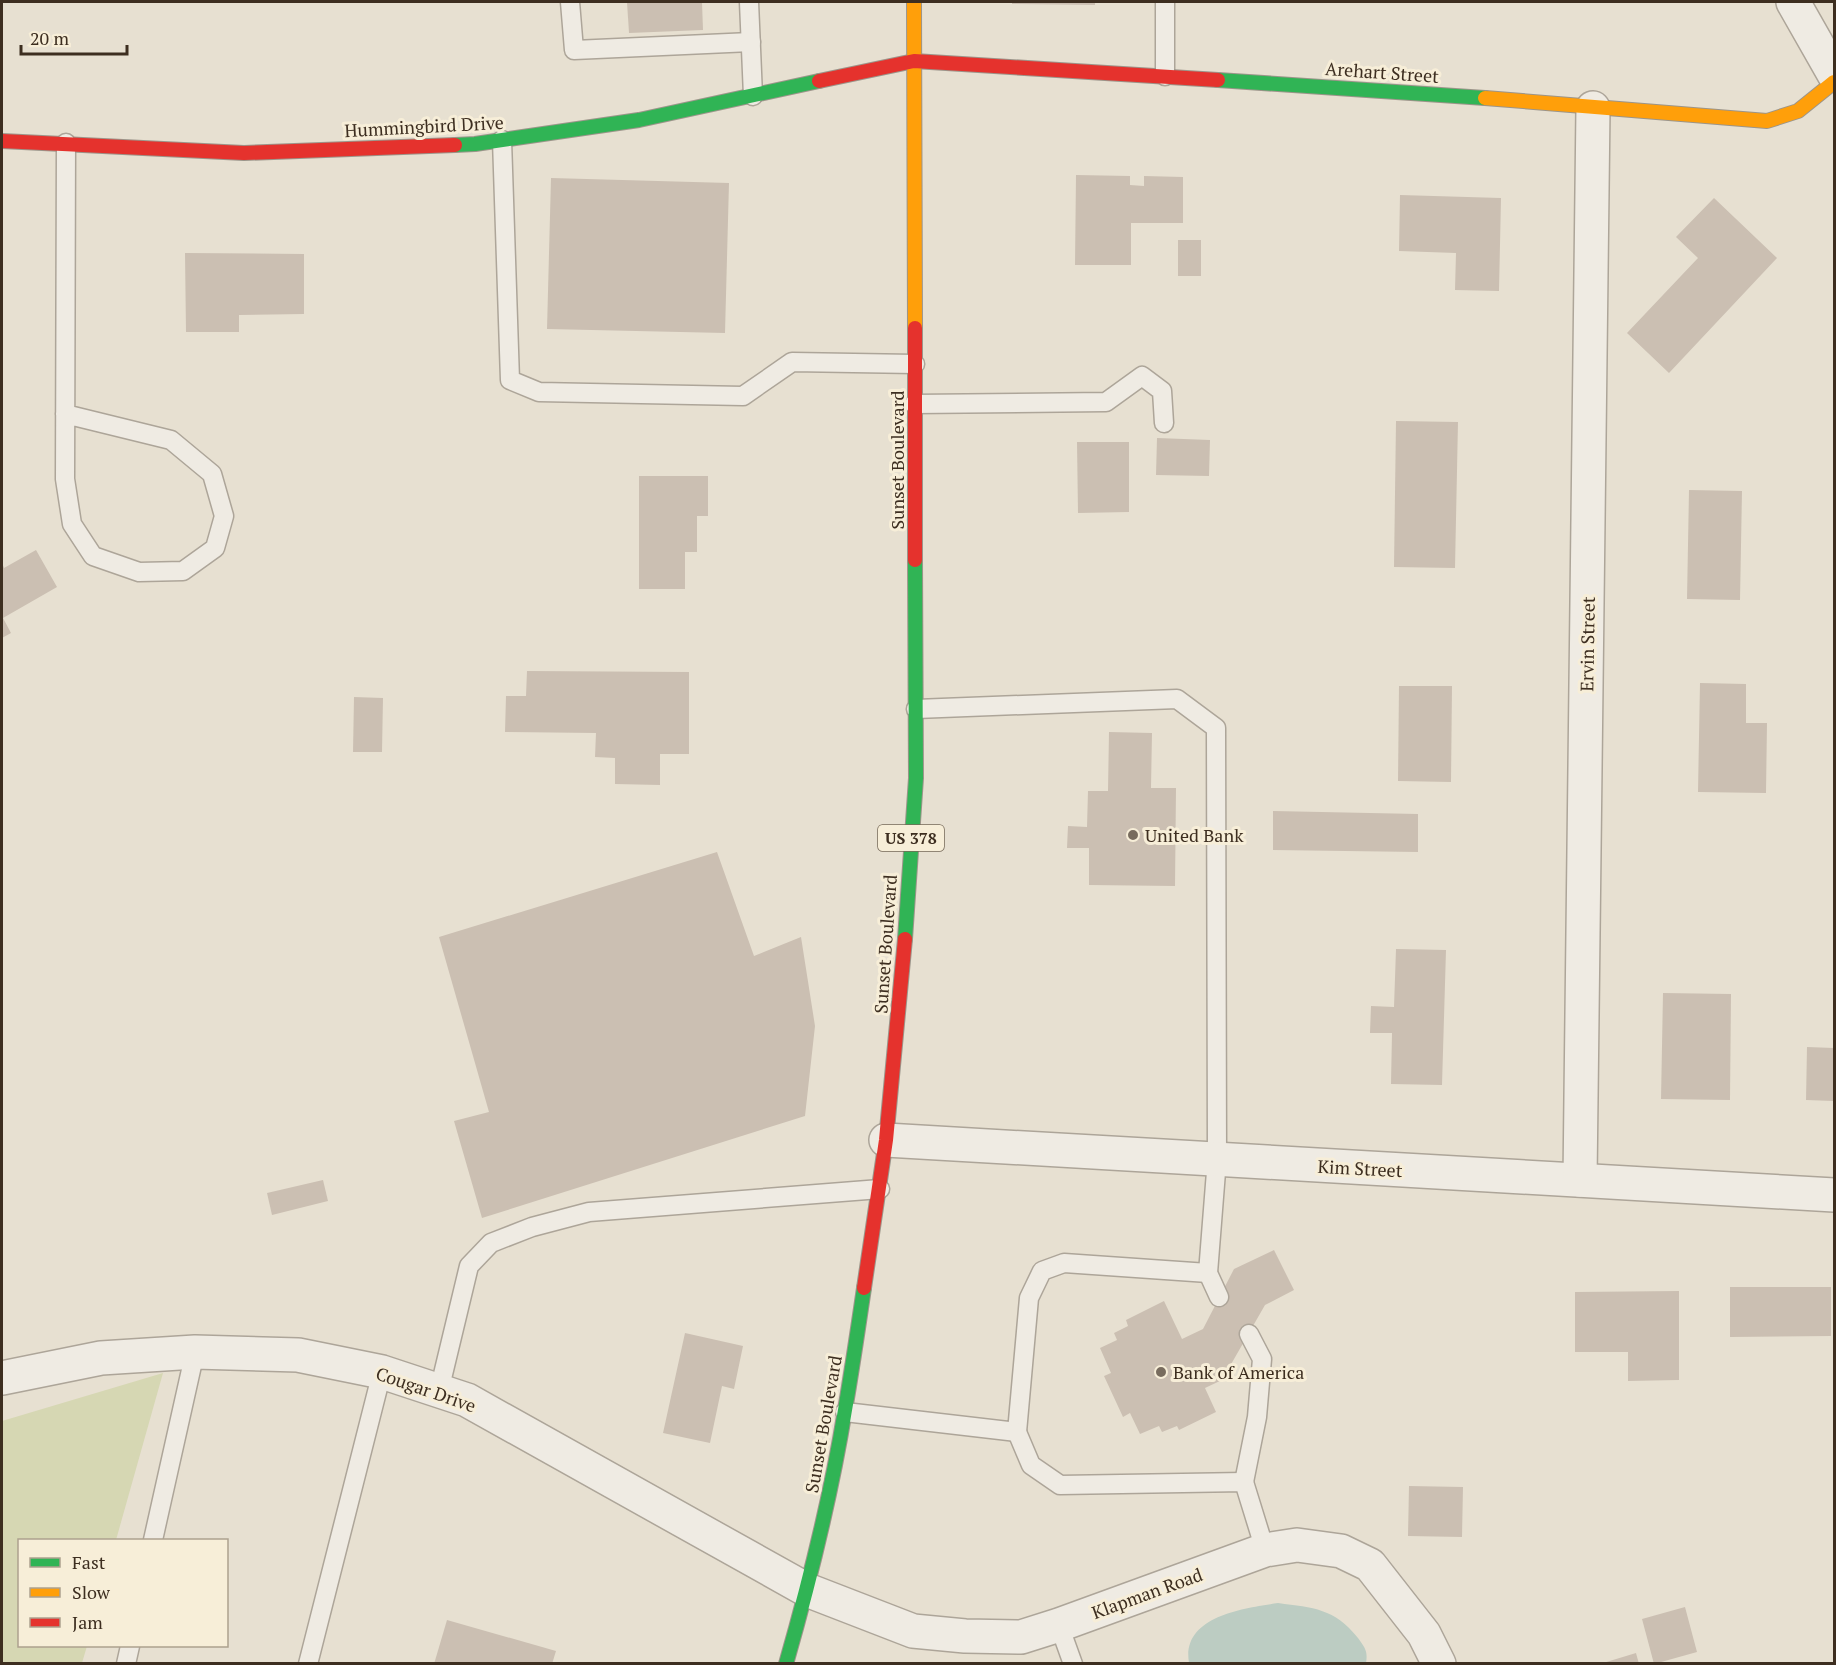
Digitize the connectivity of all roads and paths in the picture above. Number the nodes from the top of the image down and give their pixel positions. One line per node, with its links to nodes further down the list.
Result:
1 (570, 2): 6 (lane)
2 (749, 2): 6 (lane)
3 (915, 2): 7 (street, Sunset Boulevard / US 378)
4 (1165, 2): 9 (lane)
5 (1793, 2): 8 (street)
6 (751, 42): 11 (lane)
7 (914, 61): 9 (street, Arehart Street); 11 (street, Hummingbird Drive); 16 (street, Sunset Boulevard / US 378)
8 (1834, 74)
9 (1165, 76): 12 (street, Arehart Street)
10 (1834, 82): 12 (street, Arehart Street)
11 (753, 96): 13 (street, Hummingbird Drive)
12 (1593, 108): 23 (street, Ervin Street)
13 (502, 140): 15 (street, Hummingbird Drive); 16 (lane)
14 (2, 141): 15 (street, Hummingbird Drive)
15 (66, 143): 18 (lane)
16 (915, 364): 17 (street, Sunset Boulevard / US 378)
17 (914, 404): 19 (lane); 20 (street, Sunset Boulevard / US 378)
18 (65, 414): 18 (lane)
19 (1164, 423)
20 (916, 709): 21 (street, Sunset Boulevard / US 378); 22 (lane)
21 (886, 1140): 22 (street, Kim Street); 24 (street, Sunset Boulevard / US 378)
22 (1217, 1160): 23 (street, Kim Street); 26 (lane)
23 (1581, 1180): 25 (street, Kim Street)
24 (880, 1189): 32 (lane); 33 (street, Sunset Boulevard / US 378)
25 (1834, 1195)
26 (1208, 1274): 27 (lane); 34 (lane)
27 (1219, 1297)
28 (1249, 1334): 35 (lane)
29 (195, 1352): 30 (street, Cougar Drive); 31 (street, Cougar Drive); 36 (lane)
30 (382, 1372): 32 (street, Cougar Drive); 42 (lane)
31 (2, 1378)
32 (439, 1391): 38 (street, Cougar Drive)
33 (845, 1412): 34 (lane); 38 (street, Sunset Boulevard / US 378)
34 (1017, 1432): 35 (lane)
35 (1244, 1482): 37 (lane)
36 (153, 1539)
37 (1265, 1550): 39 (street, Klapman Road); 45 (street, Klapman Road)
38 (807, 1590): 39 (street, Klapman Road); 43 (street, Sunset Boulevard / US 378)
39 (1059, 1625): 44 (lane)
40 (130, 1647): 41 (lane)
41 (126, 1664)
42 (308, 1664)
43 (786, 1664)
44 (1073, 1664)
45 (1439, 1664)

